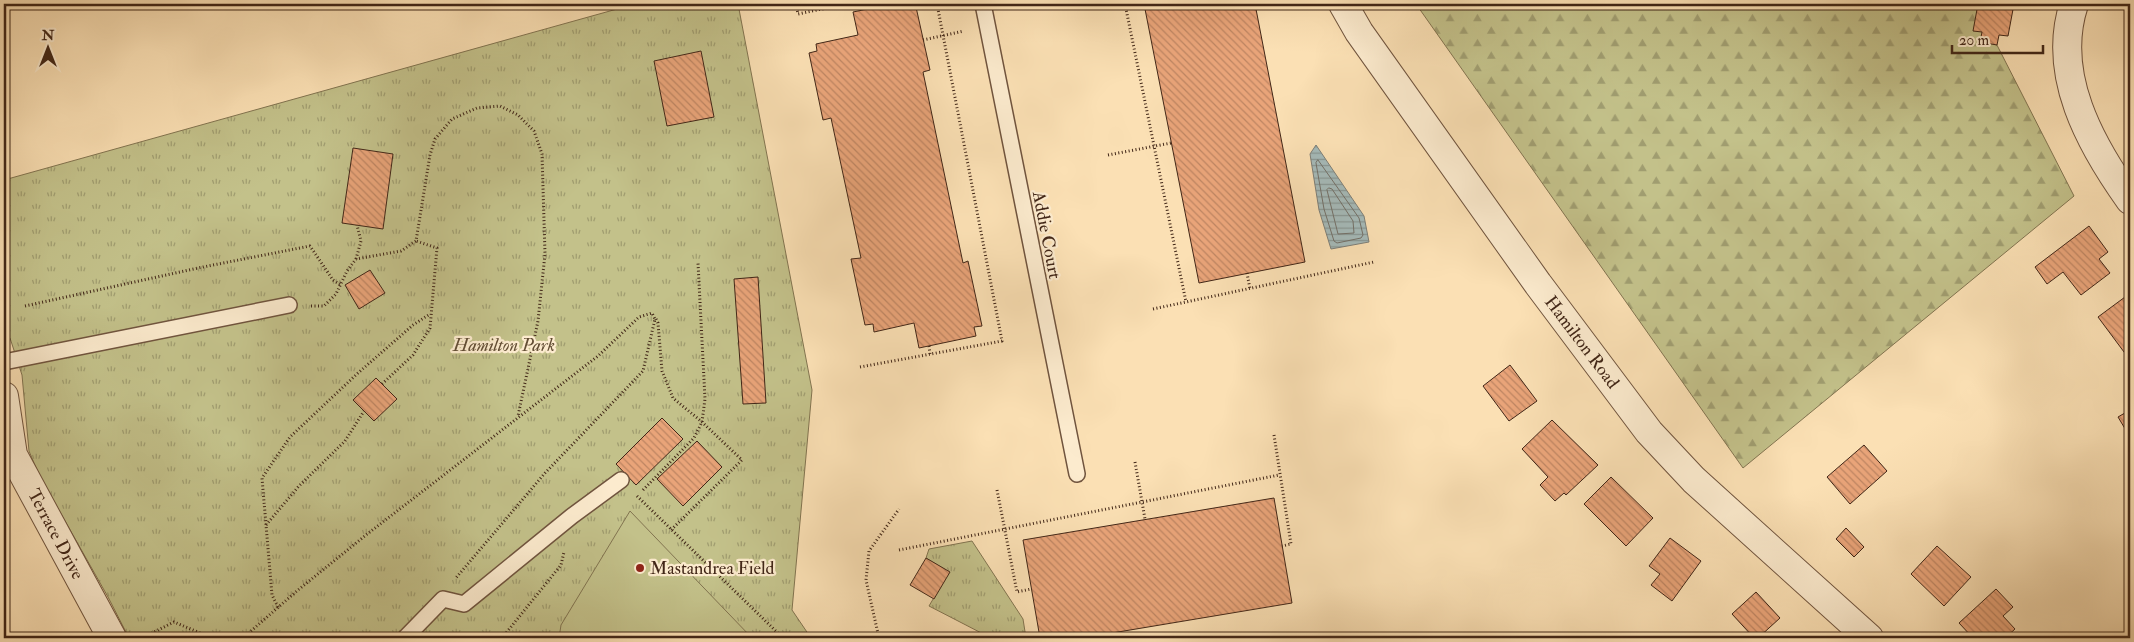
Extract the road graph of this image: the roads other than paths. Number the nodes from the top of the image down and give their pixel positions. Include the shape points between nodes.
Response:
1 (983, 4) edge
2 (1343, 4) edge
3 (2074, 4) edge
4 (2130, 200) edge
5 (289, 305) road end
6 (4, 362) edge
7 (4, 396) edge
8 (1077, 474) dead end
9 (621, 480) road end
10 (112, 638) edge
11 (405, 638) edge
12 (1869, 638) edge

1 - 8 lane, Addie Court
2 - 12 street, Hamilton Road via 1359,32 1538,284 1650,432 1694,480
3 - 4 street via 2066,59 2078,111 2110,172
5 - 6 lane
7 - 10 street, Terrace Drive via 13,455
9 - 11 lane via 464,604 443,599

